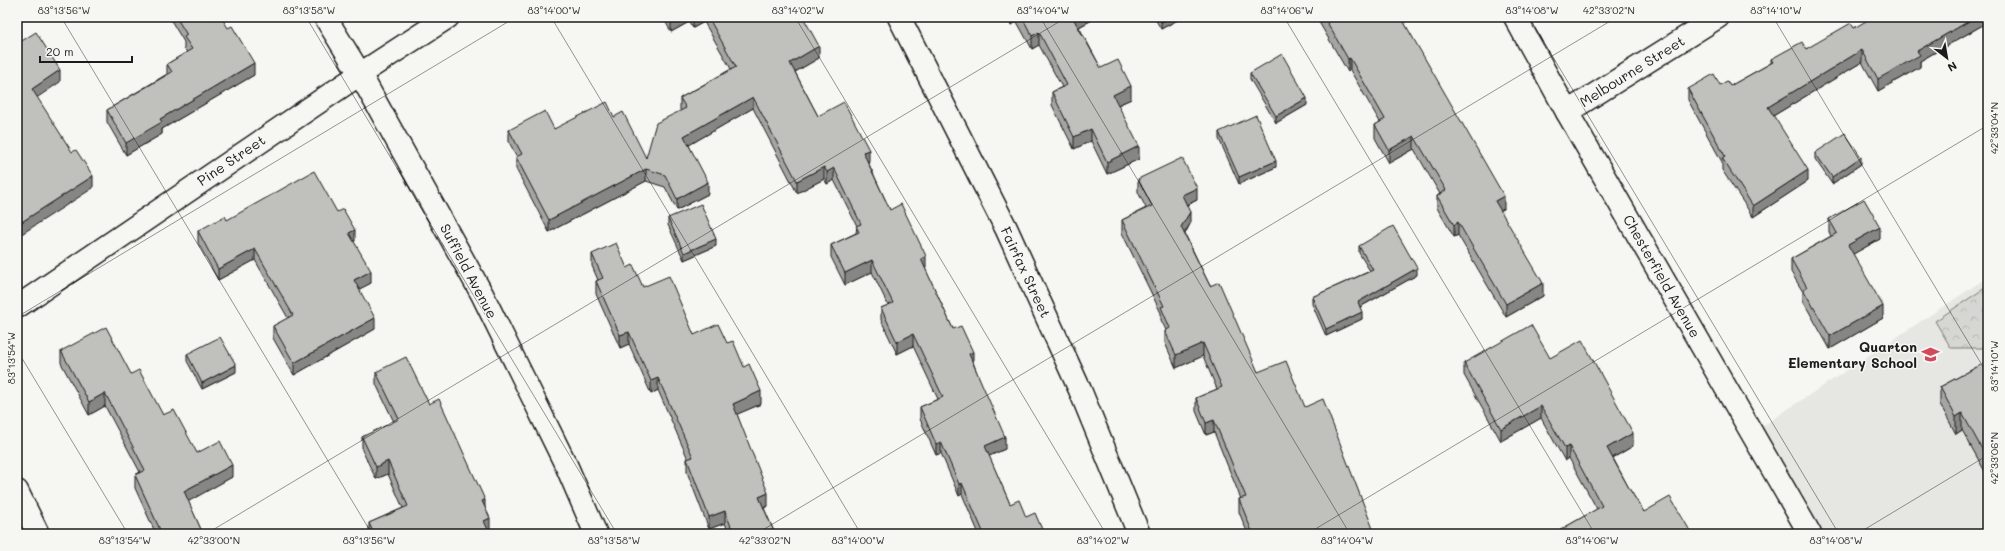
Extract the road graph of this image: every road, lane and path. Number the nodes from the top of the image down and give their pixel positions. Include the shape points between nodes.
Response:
1 (325, 17) edge
2 (448, 17) edge
3 (899, 17) edge
4 (1515, 17) edge
5 (1718, 17) edge
6 (360, 74) junction
7 (1567, 112) junction
8 (17, 307) edge
9 (17, 491) edge
10 (38, 534) edge
11 (596, 534) edge
12 (1139, 534) edge
13 (1810, 534) edge

1 - 6 street, Suffield Avenue
2 - 6 street, Pine Street
3 - 12 street, Fairfax Street via 1009,235 1080,390
4 - 7 street, Chesterfield Avenue
5 - 7 street, Melbourne Street
6 - 8 street, Pine Street
6 - 11 street, Suffield Avenue via 482,294 567,467
7 - 13 street, Chesterfield Avenue
9 - 10 street

